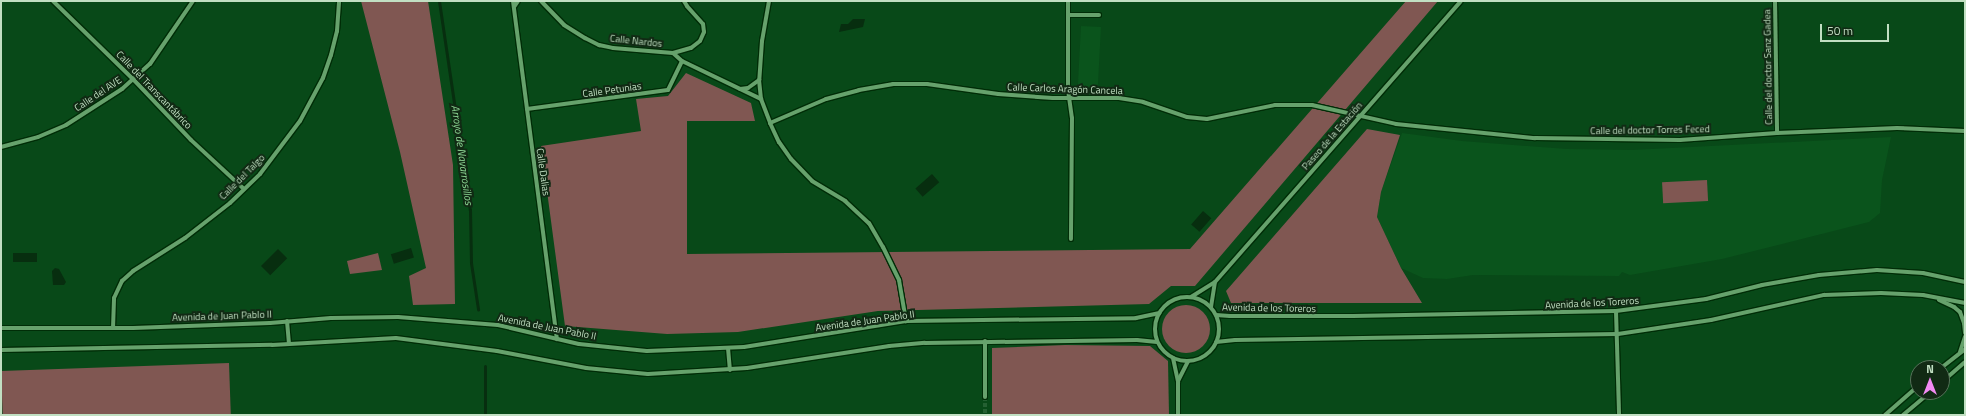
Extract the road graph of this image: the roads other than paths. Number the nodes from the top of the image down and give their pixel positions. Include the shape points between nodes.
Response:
1 (53, 1) edge
2 (193, 1) edge
3 (339, 1) edge
4 (513, 1) edge
5 (518, 1) edge
6 (541, 1) edge
7 (684, 1) edge
8 (769, 1) edge
9 (1068, 1) edge
10 (1461, 1) edge
11 (1775, 1) edge
12 (514, 7) junction
13 (1068, 15) junction
14 (1099, 15) dead end
15 (673, 53) junction
16 (682, 61) junction
17 (133, 79) junction
18 (759, 80) junction
19 (740, 89) junction
20 (1069, 98) junction
21 (761, 99) junction
22 (527, 109) junction
23 (1361, 116) junction
24 (770, 123) junction
25 (1965, 131) edge
26 (1777, 133) junction
27 (1, 147) edge
28 (244, 189) junction
29 (1071, 239) dead end
30 (1215, 282) junction
31 (1965, 282) edge
32 (1191, 297) junction
33 (1931, 297) junction
34 (1965, 303) edge
35 (1211, 307) junction
36 (1616, 311) junction
37 (1159, 313) junction
38 (1216, 315) junction
39 (287, 321) junction
40 (906, 321) junction
41 (1, 328) edge
42 (113, 328) junction
43 (1965, 333) edge
44 (1618, 334) junction
45 (1965, 337) edge
46 (557, 339) junction
47 (985, 341) junction
48 (1157, 342) junction
49 (1216, 342) junction
50 (289, 344) junction
51 (728, 348) junction
52 (1965, 349) edge
53 (1, 350) edge
54 (1959, 354) junction
55 (1173, 358) junction
56 (1950, 361) edge
57 (1188, 362) junction
58 (1965, 362) edge
59 (730, 370) junction
60 (1950, 375) edge
61 (1178, 382) junction
62 (1910, 393) edge
63 (985, 397) tunnel mouth
64 (1921, 400) edge
65 (1178, 415) edge
66 (1619, 415) edge
67 (1886, 415) edge
68 (1903, 415) edge

1 - 17 street, Calle del Transcantábrico
2 - 17 street, Calle del AVE via 150,64
3 - 28 street, Calle del Talgo via 337,31 331,54 312,101 282,146
4 - 12 street, Calle Dalias
5 - 12 street
6 - 15 street, Calle Nardos via 564,24 599,45
7 - 15 street via 703,24 704,32 700,41 691,48
8 - 18 street
9 - 13 street
10 - 23 street, Paseo de la Estación
11 - 26 street, Calle del doctor Sanz Gadea
12 - 22 street, Calle Dalias
13 - 14 street
13 - 20 street
15 - 16 street
16 - 19 street
16 - 22 street, Calle Petunias via 668,90
17 - 27 street, Calle del AVE via 104,102 66,125 38,137
17 - 28 street, Calle del Transcantábrico via 191,140
18 - 19 street via 748,88
18 - 21 street
19 - 21 street
20 - 23 street, Calle Carlos Aragón Cancela via 1119,98 1143,102 1187,117 1207,119 1257,108 1297,104
20 - 24 street, Calle Carlos Aragón Cancela via 998,94 927,84 893,84 826,99
20 - 29 street via 1072,118
21 - 24 street
22 - 46 street, Calle Dalias
23 - 26 street, Calle del doctor Torres Feced via 1396,124 1535,138 1680,140
23 - 30 street, Paseo de la Estación
24 - 40 street via 791,159 812,181 845,201 868,223 899,280
25 - 26 street, Calle del doctor Torres Feced via 1897,128
28 - 42 street, Calle del Talgo via 185,238 133,271 122,281 114,298
30 - 32 street, Paseo de la Estación
30 - 35 street
31 - 36 street, Avenida de los Toreros via 1923,273 1877,270 1819,275 1762,285 1706,299
32 - 35 street
32 - 37 street via 1172,300
33 - 34 street
33 - 43 street via 1954,306 1960,312
33 - 44 street via 1881,293 1824,295 1711,320
35 - 38 street
36 - 38 street, Avenida de los Toreros via 1353,316
36 - 44 street
37 - 40 street, Avenida de Juan Pablo II via 1136,318
37 - 48 street via 1154,331
38 - 49 street via 1219,326
39 - 42 street, Avenida de Juan Pablo II
39 - 46 street, Avenida de Juan Pablo II via 374,317 433,319 498,325
39 - 50 street
40 - 51 street, Avenida de Juan Pablo II
41 - 42 street, Avenida de Juan Pablo II
44 - 49 street
44 - 66 street
45 - 54 street
46 - 51 street, Avenida de Juan Pablo II via 579,344 647,351
47 - 48 street
47 - 59 street via 889,346
47 - 63 street
48 - 55 street via 1161,349
49 - 57 street via 1208,354
50 - 53 street
50 - 59 street via 396,338 497,351 586,368 648,374
51 - 59 street
52 - 54 street
54 - 56 street
55 - 57 street
55 - 61 street
57 - 61 street
58 - 60 street
61 - 65 street
62 - 67 street
64 - 68 street

